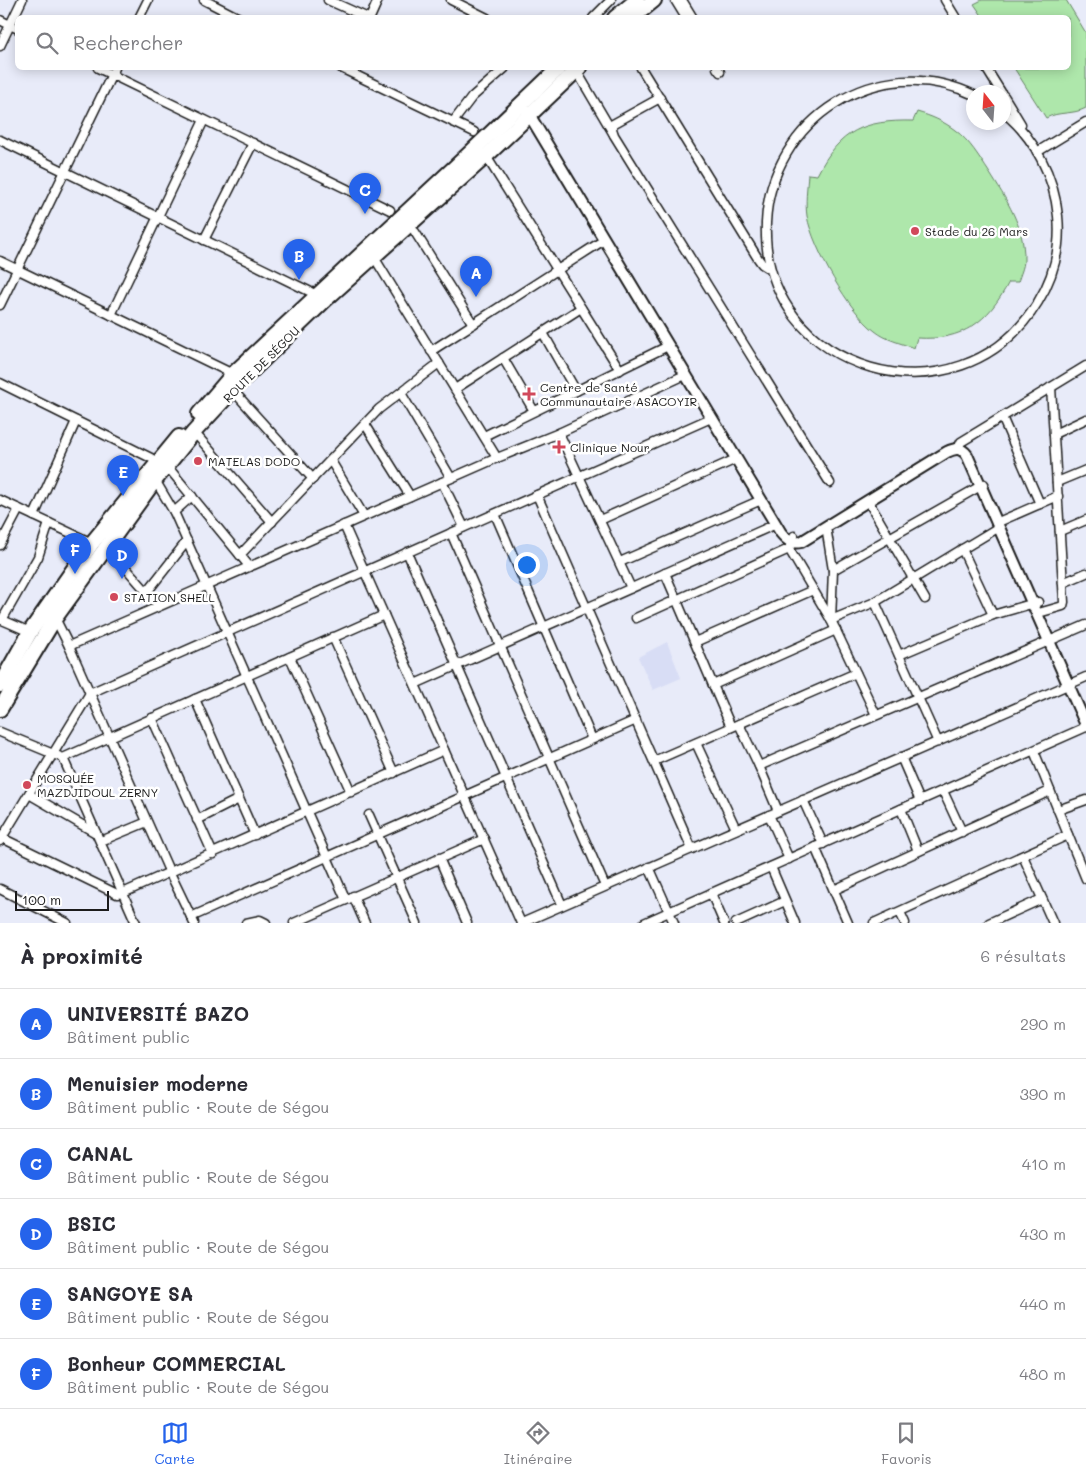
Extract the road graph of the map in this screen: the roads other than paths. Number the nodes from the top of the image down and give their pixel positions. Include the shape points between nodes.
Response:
1 (22, 0) edge
2 (148, 0) edge
3 (204, 0) edge
4 (328, 0) edge
5 (378, 0) edge
6 (451, 0) edge
7 (611, 0) edge
8 (636, 0) edge
9 (654, 0) edge
10 (675, 0) edge
11 (682, 0) edge
12 (945, 0) edge
13 (18, 15) edge
14 (140, 15) edge
15 (233, 15) edge
16 (362, 15) edge
17 (370, 15) edge
18 (481, 15) edge
19 (596, 15) edge
20 (618, 15) edge
21 (636, 15) edge
22 (684, 15) edge
23 (691, 15) edge
24 (954, 15) edge
25 (0, 20) edge
26 (14, 27) edge
27 (0, 46) edge
28 (349, 70) edge
29 (503, 70) edge
30 (557, 70) edge
31 (576, 70) edge
32 (578, 70) edge
33 (642, 70) edge
34 (987, 70) edge
35 (114, 71) edge
36 (997, 85) edge
37 (966, 92) edge
38 (660, 98) junction
39 (528, 107) junction
40 (1011, 108) edge
41 (1011, 119) edge
42 (204, 120) junction
43 (453, 122) junction
44 (1086, 122) edge
45 (474, 132) dead end
46 (614, 134) junction
47 (0, 140) edge
48 (253, 143) junction
49 (1032, 144) junction
50 (1037, 152) junction
51 (486, 156) junction
52 (65, 172) junction
53 (390, 210) dead end
54 (157, 217) junction
55 (415, 232) dead end
56 (204, 240) junction
57 (604, 240) junction
58 (374, 257) junction
59 (0, 261) edge
60 (770, 269) junction
61 (17, 270) junction
62 (558, 270) junction
63 (317, 295) junction
64 (0, 305) edge
65 (581, 308) junction
66 (111, 315) junction
67 (473, 324) junction
68 (543, 333) junction
69 (668, 346) junction
70 (431, 351) junction
71 (503, 358) junction
72 (439, 364) junction
73 (1086, 366) edge
74 (620, 370) junction
75 (233, 374) junction
76 (685, 375) junction
77 (0, 383) edge
78 (1051, 387) junction
79 (455, 389) junction
80 (576, 391) junction
81 (401, 393) junction
82 (238, 396) dead end
83 (534, 411) junction
84 (1002, 417) junction
85 (711, 418) junction
86 (1086, 419) edge
87 (76, 421) junction
88 (365, 424) junction
89 (194, 432) junction
90 (560, 432) junction
91 (1054, 434) junction
92 (484, 436) junction
93 (960, 445) junction
94 (151, 458) dead end
95 (497, 458) junction
96 (736, 459) junction
97 (331, 460) junction
98 (167, 466) junction
99 (1086, 470) edge
100 (579, 476) junction
101 (451, 478) junction
102 (313, 479) junction
103 (155, 480) junction
104 (442, 482) junction
105 (1057, 482) junction
106 (830, 483) dead end
107 (982, 485) junction
108 (537, 495) junction
109 (192, 496) junction
110 (410, 496) junction
111 (1058, 496) junction
112 (0, 500) edge
113 (761, 500) junction
114 (868, 502) junction
115 (1040, 504) junction
116 (19, 508) junction
117 (174, 512) junction
118 (495, 514) junction
119 (34, 516) junction
120 (364, 516) junction
121 (600, 520) junction
122 (1086, 520) edge
123 (272, 522) junction
124 (49, 523) junction
125 (776, 524) junction
126 (999, 524) junction
127 (344, 525) junction
128 (464, 527) junction
129 (826, 527) junction
130 (1060, 531) junction
131 (451, 533) junction
132 (889, 538) junction
133 (187, 541) junction
134 (792, 542) junction
135 (92, 543) junction
136 (0, 545) edge
137 (106, 545) junction
138 (962, 549) junction
139 (407, 552) junction
140 (240, 555) junction
141 (620, 562) junction
142 (250, 566) junction
143 (833, 570) junction
144 (365, 571) junction
145 (665, 573) junction
146 (1086, 573) edge
147 (913, 579) junction
148 (1063, 583) junction
149 (206, 585) junction
150 (631, 588) junction
151 (813, 590) junction
152 (147, 592) junction
153 (925, 599) dead end
154 (676, 600) junction
155 (876, 602) junction
156 (1035, 603) junction
157 (160, 606) junction
158 (587, 608) junction
159 (1042, 612) junction
160 (384, 614) junction
161 (993, 616) junction
162 (55, 618) junction
163 (636, 618) dead end
164 (1, 619) edge
165 (831, 620) junction
166 (1086, 625) edge
167 (543, 627) junction
168 (836, 630) junction
169 (30, 632) junction
170 (227, 632) junction
171 (333, 637) junction
172 (1051, 640) junction
173 (695, 642) junction
174 (69, 646) junction
175 (500, 646) junction
176 (899, 655) junction
177 (290, 657) junction
178 (457, 665) junction
179 (856, 673) junction
180 (246, 676) junction
181 (1086, 677) edge
182 (415, 684) junction
183 (1070, 684) junction
184 (0, 685) edge
185 (713, 685) junction
186 (90, 693) junction
187 (918, 697) junction
188 (196, 699) junction
189 (0, 709) edge
190 (1086, 712) edge
191 (876, 716) junction
192 (152, 718) junction
193 (636, 720) junction
194 (739, 724) junction
195 (1086, 726) edge
196 (731, 727) junction
197 (0, 732) edge
198 (110, 737) junction
199 (592, 739) junction
200 (938, 742) junction
201 (696, 743) junction
202 (444, 750) junction
203 (1034, 751) junction
204 (54, 753) junction
205 (901, 757) junction
206 (63, 758) junction
207 (549, 758) junction
208 (654, 761) junction
209 (759, 766) junction
210 (394, 773) junction
211 (506, 778) junction
212 (943, 791) junction
213 (1050, 791) junction
214 (351, 792) junction
215 (28, 794) junction
216 (464, 796) junction
217 (239, 799) junction
218 (803, 800) junction
219 (1086, 800) edge
220 (920, 801) junction
221 (901, 809) junction
222 (1058, 810) junction
223 (778, 811) junction
224 (306, 812) junction
225 (369, 815) dead end
226 (770, 815) junction
227 (197, 820) junction
228 (147, 822) junction
229 (736, 830) junction
230 (962, 832) junction
231 (97, 833) junction
232 (378, 834) junction
233 (255, 835) junction
234 (1068, 836) junction
235 (1, 838) edge
236 (484, 839) junction
237 (101, 841) junction
238 (823, 844) junction
239 (815, 847) junction
240 (692, 849) junction
241 (918, 851) junction
242 (213, 854) junction
243 (1023, 856) junction
244 (327, 857) junction
245 (439, 858) junction
246 (789, 859) junction
247 (649, 867) junction
248 (771, 867) junction
249 (170, 873) junction
250 (397, 877) junction
251 (1086, 879) edge
252 (605, 886) junction
253 (0, 889) edge
254 (834, 890) junction
255 (124, 893) junction
256 (711, 893) junction
257 (349, 898) junction
258 (1042, 899) junction
259 (785, 901) junction
260 (562, 905) junction
261 (669, 912) junction
262 (900, 912) junction
263 (311, 919) edge
264 (193, 920) edge
265 (62, 922) edge
266 (136, 923) edge
267 (246, 923) edge
268 (266, 923) edge
269 (294, 923) edge
270 (365, 923) edge
271 (417, 923) edge
272 (467, 923) edge
273 (521, 923) edge
274 (644, 923) edge
275 (674, 923) edge
276 (724, 923) edge
277 (736, 923) edge
278 (795, 923) edge
279 (848, 923) edge
280 (874, 923) edge
281 (905, 923) edge
282 (989, 923) edge
283 (1053, 923) edge

1 - 13 street
2 - 14 street
3 - 15 street
4 - 16 street
5 - 17 street
6 - 18 street
7 - 19 street
8 - 20 highway
9 - 21 highway
10 - 22 street
11 - 23 street
12 - 24 street
25 - 26 street
26 - 27 street
28 - 43 street
29 - 43 street via 472,98
30 - 39 highway, ROUTE DE SÉGOU
31 - 39 highway, ROUTE DE SÉGOU
32 - 46 street
33 - 38 street
34 - 36 street
35 - 42 street
35 - 52 street
37 - 60 street via 922,82 882,84 851,94 820,113 791,145 776,172 766,208
38 - 46 street via 614,124
38 - 60 street via 757,257
39 - 51 highway, ROUTE DE SÉGOU
39 - 57 street
39 - 63 highway, ROUTE DE SÉGOU
39 - 134 street
40 - 49 street
41 - 49 street
42 - 48 street
42 - 54 street
43 - 45 street
44 - 50 street
46 - 106 street
47 - 52 street
48 - 53 street
48 - 56 street
49 - 50 street
50 - 60 street via 1048,174 1057,205 1058,237 1054,266 1048,285 1019,328 973,362 938,372 909,374 884,371 851,361 804,327 784,299
51 - 58 highway, ROUTE DE SÉGOU
51 - 62 street
52 - 54 street
52 - 61 street
54 - 56 street
54 - 66 street
55 - 67 street
56 - 63 street
57 - 62 street
57 - 69 street
58 - 70 street
58 - 89 highway, ROUTE DE SÉGOU via 243,379
59 - 61 street
61 - 64 street
61 - 66 street
62 - 65 street
62 - 67 street
63 - 75 highway, ROUTE DE SÉGOU
65 - 68 street
65 - 74 street
66 - 75 street
67 - 70 street
68 - 71 street
68 - 80 street
69 - 74 street
69 - 76 street
70 - 72 street
71 - 79 street
71 - 83 street
72 - 79 street
72 - 81 street
73 - 78 street
74 - 80 street
75 - 135 highway, ROUTE DE SÉGOU
76 - 85 street
76 - 90 street
77 - 87 street
78 - 84 street
78 - 91 street
79 - 92 street
80 - 83 street
81 - 88 street
81 - 101 street
82 - 102 street
83 - 92 street
84 - 93 street
84 - 115 street
85 - 96 street
85 - 100 street
86 - 91 street
87 - 94 street
87 - 119 street
88 - 97 street
88 - 110 street
89 - 98 highway, ROUTE DE SÉGOU
89 - 123 street
90 - 95 street
90 - 100 street
91 - 105 street
92 - 95 street
93 - 107 street
93 - 114 street
93 - 134 street via 952,443 944,447
95 - 101 street
96 - 113 street
96 - 121 street
97 - 102 street
97 - 120 street
98 - 103 highway, ROUTE DE SÉGOU
98 - 109 street
99 - 105 street
100 - 108 street
100 - 121 street
101 - 104 street
102 - 123 street
103 - 117 street
103 - 137 highway, ROUTE DE SÉGOU
104 - 110 street
104 - 128 street
105 - 111 street
107 - 126 street
107 - 132 street
108 - 118 street
108 - 158 street
109 - 117 street
109 - 140 street
110 - 120 street
111 - 115 street
111 - 130 street
112 - 116 street
113 - 125 street
113 - 141 street
114 - 129 street
114 - 132 street
115 - 126 street
116 - 119 street
116 - 136 street
117 - 133 street
118 - 128 street
118 - 167 street
119 - 124 street
120 - 127 street
121 - 141 street
122 - 130 street
123 - 140 street
124 - 135 street
124 - 164 street via 38,557
125 - 134 street
125 - 145 street
126 - 138 street
126 - 156 street
127 - 142 street
127 - 144 street
128 - 131 street
129 - 134 street via 801,542
129 - 143 street
130 - 148 street
131 - 139 street
131 - 175 street
132 - 143 street
132 - 147 street
133 - 149 street
133 - 152 street
134 - 151 street
134 - 154 street
135 - 169 highway, ROUTE DE SÉGOU
137 - 152 street
137 - 162 highway, ROUTE DE SÉGOU
138 - 147 street
138 - 161 street
139 - 144 street
139 - 178 street
140 - 142 street
141 - 150 street
142 - 149 street
143 - 165 street
144 - 160 street
144 - 170 street
145 - 150 street
145 - 154 street
146 - 148 street
147 - 153 street
147 - 155 street
148 - 159 street via 1063,606
149 - 157 street
149 - 170 street
150 - 158 street
151 - 165 street
151 - 173 street
152 - 157 street
154 - 163 street
154 - 173 street
155 - 165 street
155 - 176 street
156 - 159 street
156 - 161 street
156 - 172 street
157 - 174 street
158 - 167 street
158 - 193 street
159 - 172 street
160 - 171 street
160 - 182 street
161 - 176 street
162 - 174 street
162 - 189 highway, ROUTE DE SÉGOU
164 - 169 street
165 - 168 street
166 - 172 street
167 - 175 street
167 - 199 street
168 - 179 street
168 - 185 street
169 - 184 highway, ROUTE DE SÉGOU
170 - 180 street
170 - 186 street
171 - 177 street
171 - 210 street
172 - 183 street
172 - 187 street
173 - 185 street
174 - 186 street
175 - 178 street
175 - 207 street
176 - 187 street
177 - 180 street
177 - 214 street
178 - 182 street
178 - 211 street
179 - 191 street
179 - 194 street
180 - 188 street
180 - 224 street
181 - 183 street
182 - 202 street
183 - 190 street
183 - 195 street
183 - 200 street
185 - 196 street
186 - 198 street
186 - 204 street
187 - 191 street
187 - 200 street
188 - 192 street
188 - 217 street
191 - 209 street
192 - 198 street
192 - 227 street
193 - 199 street
193 - 208 street
194 - 196 street
194 - 209 street
195 - 203 street
196 - 201 street
197 - 204 street
198 - 206 street
198 - 228 street
199 - 207 street
200 - 205 street
201 - 208 street
201 - 229 street
202 - 210 street
202 - 216 street
203 - 212 street
203 - 213 street
204 - 206 street
204 - 215 street
205 - 218 street
205 - 220 street
206 - 231 street
207 - 211 street
207 - 252 street
208 - 240 street
209 - 223 street
210 - 214 street
211 - 216 street
211 - 260 street
212 - 220 street
212 - 230 street
213 - 222 street
213 - 230 street
214 - 224 street
215 - 231 street
215 - 235 street
216 - 232 street
216 - 236 street
217 - 227 street
217 - 233 street
218 - 223 street
218 - 238 street
219 - 222 street
220 - 221 street
221 - 238 street
221 - 241 street
222 - 234 street
223 - 226 street
224 - 233 street
224 - 244 street
225 - 232 street
226 - 229 street
226 - 246 street
227 - 242 street
228 - 237 street
228 - 249 street
229 - 240 street
230 - 241 street
231 - 237 street
232 - 244 street
232 - 250 street
233 - 242 street
234 - 243 street
234 - 251 street
235 - 255 street via 118,894
236 - 245 street
236 - 273 street
237 - 255 street
238 - 239 street
239 - 246 street
239 - 254 street
240 - 247 street
241 - 254 street
242 - 249 street
243 - 258 street
243 - 262 street
244 - 257 street
244 - 264 street
245 - 250 street
245 - 272 street
246 - 248 street
247 - 252 street
247 - 261 street
248 - 256 street
248 - 259 street
249 - 255 street
249 - 264 street
250 - 257 street
250 - 271 street
252 - 260 street
253 - 265 street
254 - 279 street
255 - 266 street
256 - 261 street
256 - 276 street
257 - 263 street
257 - 270 street
258 - 282 street
258 - 283 street
259 - 277 street
259 - 278 street
260 - 273 street
261 - 274 street
261 - 275 street
262 - 280 street
262 - 281 street
263 - 269 street
267 - 268 street via 260,920

